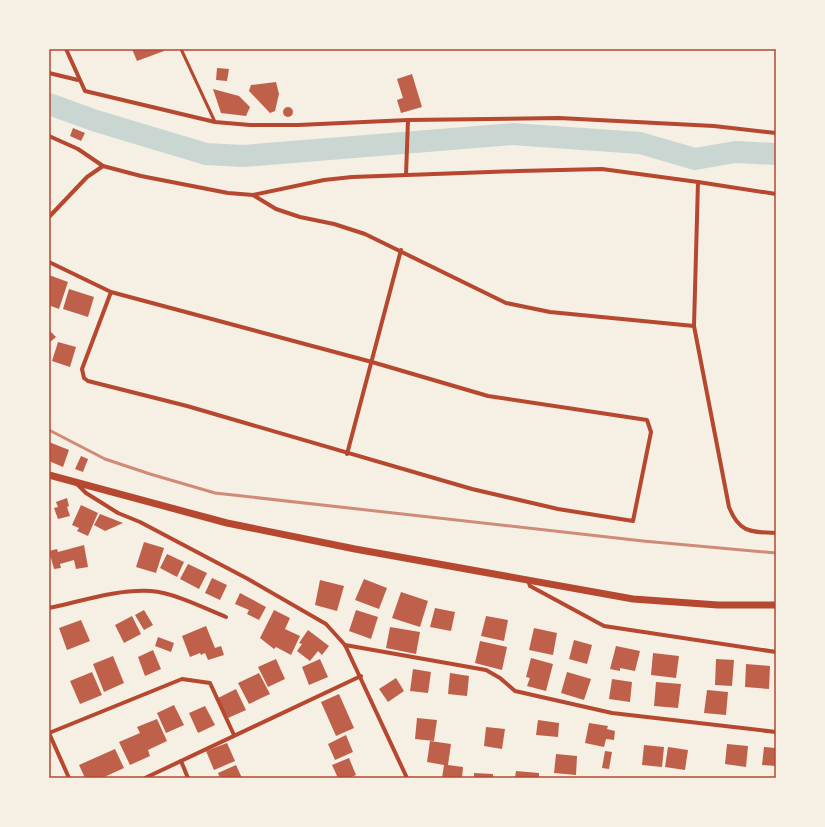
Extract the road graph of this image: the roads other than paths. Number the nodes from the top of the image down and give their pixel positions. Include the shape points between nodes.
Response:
1 (66, 49) edge
2 (181, 49) edge
3 (49, 73) edge
4 (78, 80) junction
5 (408, 120) junction
6 (215, 122) junction
7 (776, 133) edge
8 (49, 136) edge
9 (103, 166) junction
10 (406, 176) junction
11 (698, 182) junction
12 (776, 194) edge
13 (252, 195) junction
14 (49, 217) edge
15 (401, 250) junction
16 (49, 262) edge
17 (111, 292) junction
18 (694, 326) junction
19 (372, 362) junction
20 (347, 454) junction
21 (49, 475) edge
22 (77, 483) junction
23 (776, 533) edge
24 (528, 580) junction
25 (776, 605) edge
26 (49, 608) edge
27 (226, 617) dead end
28 (345, 645) junction
29 (776, 652) edge
30 (361, 676) junction
31 (776, 732) edge
32 (49, 733) edge
33 (234, 735) junction
34 (181, 761) junction
35 (69, 778) edge
36 (145, 778) edge
37 (188, 778) edge
38 (407, 778) edge

1 - 4 street
2 - 6 lane
3 - 4 street
4 - 6 street via 85,91
5 - 6 street via 298,125
5 - 7 street via 559,118 714,126
5 - 10 street
8 - 9 street via 78,149
9 - 13 street via 213,191
9 - 14 street via 87,177
10 - 11 street via 602,170
10 - 13 street via 324,180
11 - 12 street
11 - 18 street
13 - 15 street via 276,209 365,234
15 - 18 street via 506,303 526,308
15 - 19 street
16 - 17 street
17 - 19 street
17 - 20 street via 82,369 82,374 88,381 187,406
18 - 23 street via 731,512 744,529 751,532
19 - 20 street
19 - 20 street via 488,396 647,420 651,432 633,521 550,508
21 - 22 street
22 - 24 street via 227,522 355,549
22 - 28 street via 86,493 118,513 140,522 303,610 326,624
24 - 25 street via 633,599 718,605
24 - 29 street via 530,586 604,626
26 - 27 street via 108,595 153,591 195,603
28 - 30 street
28 - 31 street via 486,670 515,691 612,713
30 - 33 street
30 - 38 street
32 - 33 street via 182,679 210,683
32 - 35 street
33 - 34 street
34 - 36 street
34 - 37 street

